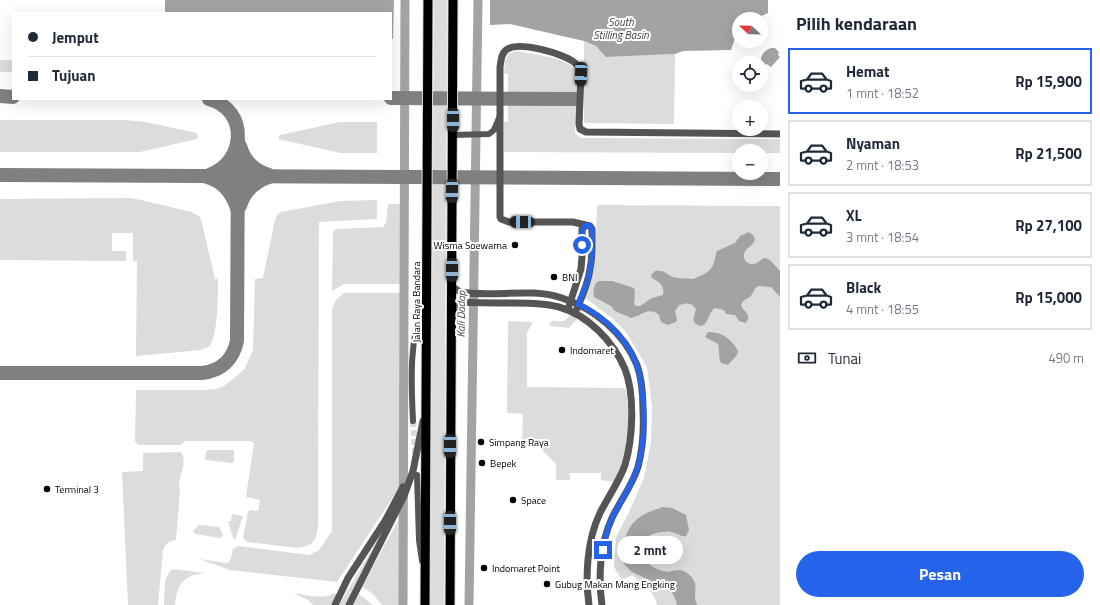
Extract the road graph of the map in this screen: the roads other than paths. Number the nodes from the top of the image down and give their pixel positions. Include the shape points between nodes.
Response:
1 (427, 0) edge
2 (454, 0) edge
3 (500, 114) junction
4 (780, 134) edge
5 (453, 135) junction
6 (585, 226) junction
7 (452, 283) junction
8 (427, 292) junction
9 (570, 302) junction
10 (578, 304) junction
11 (568, 310) junction
12 (452, 312) junction
13 (575, 313) junction
14 (427, 395) junction
15 (413, 421) tunnel mouth
16 (416, 475) dead end
17 (388, 522) junction
18 (426, 586) junction
19 (335, 605) edge
20 (349, 605) edge
21 (425, 605) edge
22 (450, 605) edge
23 (589, 605) edge
24 (602, 605) edge

1 - 8 main road, Jalan Raya Bandara
2 - 5 main road
3 - 4 street via 502,56 509,48 521,47 552,52 579,67 579,124 584,132
3 - 5 street via 494,130 489,134
3 - 6 street via 501,219 509,222 573,222
5 - 7 main road
6 - 9 street via 582,229 581,269
6 - 10 street via 589,225 592,229 591,264 587,283
7 - 9 street via 456,290 463,293 537,294
7 - 12 main road
8 - 14 main road, Jalan Raya Bandara
8 - 15 street via 419,312 413,348
9 - 10 street
9 - 11 street
10 - 13 street
10 - 24 street via 606,322 628,349 639,373 643,399 643,439 638,467 604,540
11 - 12 street via 537,303 462,302 457,304
11 - 13 street
12 - 22 main road
13 - 23 street via 593,325 618,356 625,370 630,399 630,438 625,464 592,536 588,572
14 - 17 street via 409,479
14 - 18 main road, Jalan Raya Bandara
16 - 18 street via 419,540
17 - 19 street via 348,578
17 - 20 street
18 - 21 main road, Jalan Raya Bandara

